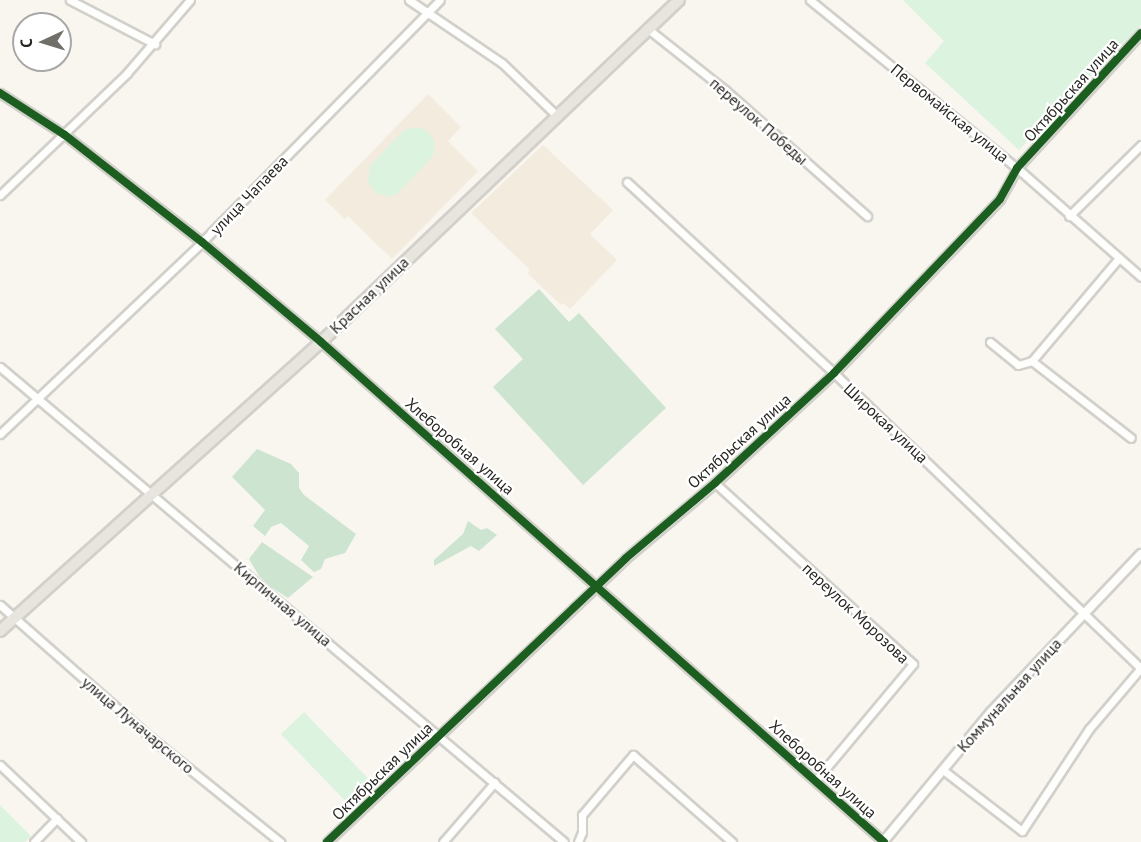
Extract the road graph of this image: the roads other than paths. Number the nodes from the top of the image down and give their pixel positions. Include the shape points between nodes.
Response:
1 (70, 0) edge
2 (190, 0) edge
3 (409, 0) edge
4 (440, 0) edge
5 (679, 0) edge
6 (810, 0) edge
7 (429, 12) junction
8 (648, 29) junction
9 (1141, 33) edge
10 (155, 44) junction
11 (0, 93) edge
12 (556, 115) junction
13 (64, 135) junction
14 (1141, 145) edge
15 (1017, 168) junction
16 (627, 182) dead end
17 (0, 195) edge
18 (867, 216) dead end
19 (1069, 216) junction
20 (202, 242) junction
21 (1119, 258) junction
22 (1141, 277) edge
23 (321, 342) junction
24 (990, 342) dead end
25 (1032, 361) junction
26 (0, 368) edge
27 (834, 373) junction
28 (37, 399) junction
29 (0, 434) edge
30 (1131, 438) dead end
31 (715, 483) junction
32 (149, 495) junction
33 (1141, 554) edge
34 (598, 587) junction
35 (0, 605) edge
36 (1084, 612) junction
37 (14, 619) junction
38 (0, 631) edge
39 (1141, 668) edge
40 (439, 735) junction
41 (0, 765) edge
42 (943, 770) junction
43 (816, 780) junction
44 (495, 782) junction
45 (57, 818) junction
46 (34, 842) edge
47 (81, 842) edge
48 (280, 842) edge
49 (327, 842) edge
50 (442, 842) edge
51 (564, 842) edge
52 (578, 842) edge
53 (732, 842) edge
54 (883, 842) edge

1 - 10 street
2 - 10 street
3 - 7 street
4 - 7 street, улица Чапаева
5 - 8 main road, Красная улица
6 - 15 street, Первомайская улица
7 - 12 street via 502,63
7 - 20 street, улица Чапаева
8 - 12 main road, Красная улица
8 - 18 street, переулок Победы via 725,90
9 - 15 street, Октябрьская улица
10 - 13 street
11 - 13 street, Хлеборобная улица
12 - 23 main road, Красная улица
13 - 17 street
13 - 20 street, Хлеборобная улица
14 - 19 street
15 - 19 street, Первомайская улица
15 - 27 street, Октябрьская улица via 1000,199
16 - 27 street, Широкая улица
19 - 21 street, Первомайская улица
20 - 23 street, Хлеборобная улица
20 - 28 street, улица Чапаева
21 - 22 street, Первомайская улица
21 - 25 street
23 - 32 main road, Красная улица
23 - 34 street, Хлеборобная улица
24 - 25 street via 1018,365
25 - 30 street
26 - 28 street, Кирпичная улица
27 - 31 street, Октябрьская улица
27 - 36 street, Широкая улица
28 - 29 street, улица Чапаева
28 - 32 street, Кирпичная улица
31 - 34 street, Октябрьская улица via 626,558
31 - 43 street, переулок Морозова via 913,664
32 - 37 main road, Красная улица
32 - 40 street, Кирпичная улица
33 - 36 street, Коммунальная улица
34 - 40 street, Октябрьская улица
34 - 43 street, Хлеборобная улица
35 - 37 street, улица Луначарского
36 - 39 street, Широкая улица
36 - 42 street, Коммунальная улица
37 - 38 main road, Красная улица
37 - 48 street, улица Луначарского via 145,733
39 - 42 street via 1089,729 1023,831
40 - 44 street, Кирпичная улица
40 - 49 street, Октябрьская улица
41 - 45 street
42 - 54 street, Коммунальная улица
43 - 54 street, Хлеборобная улица
44 - 50 street
44 - 51 street, Кирпичная улица
45 - 46 street
45 - 47 street
52 - 53 street via 582,815 633,754

